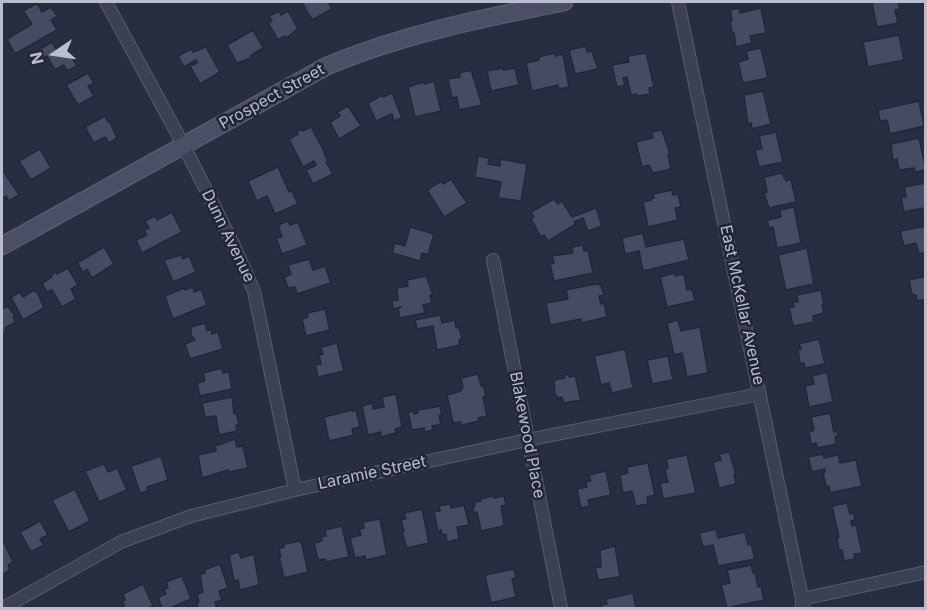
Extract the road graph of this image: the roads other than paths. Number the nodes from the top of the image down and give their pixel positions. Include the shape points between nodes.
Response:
1 (106, 2) edge
2 (564, 2) edge
3 (678, 2) edge
4 (184, 146) junction
5 (2, 246) edge
6 (493, 261) dead end
7 (760, 394) junction
8 (527, 440) junction
9 (295, 490) junction
10 (926, 572) edge
11 (803, 605) edge
12 (3, 609) edge
13 (561, 609) edge

1 - 4 street, Dunn Avenue
2 - 4 street, Prospect Street via 463,22 358,53 327,66
3 - 7 street, East McKellar Avenue
4 - 5 street, Prospect Street
4 - 9 street, Dunn Avenue via 254,291
6 - 8 street, Blakewood Place
7 - 8 street, Laramie Street
7 - 11 street, East McKellar Avenue
8 - 9 street, Laramie Street
8 - 13 street, Blakewood Place
9 - 12 street, Laramie Street via 191,516 121,542
10 - 11 street

